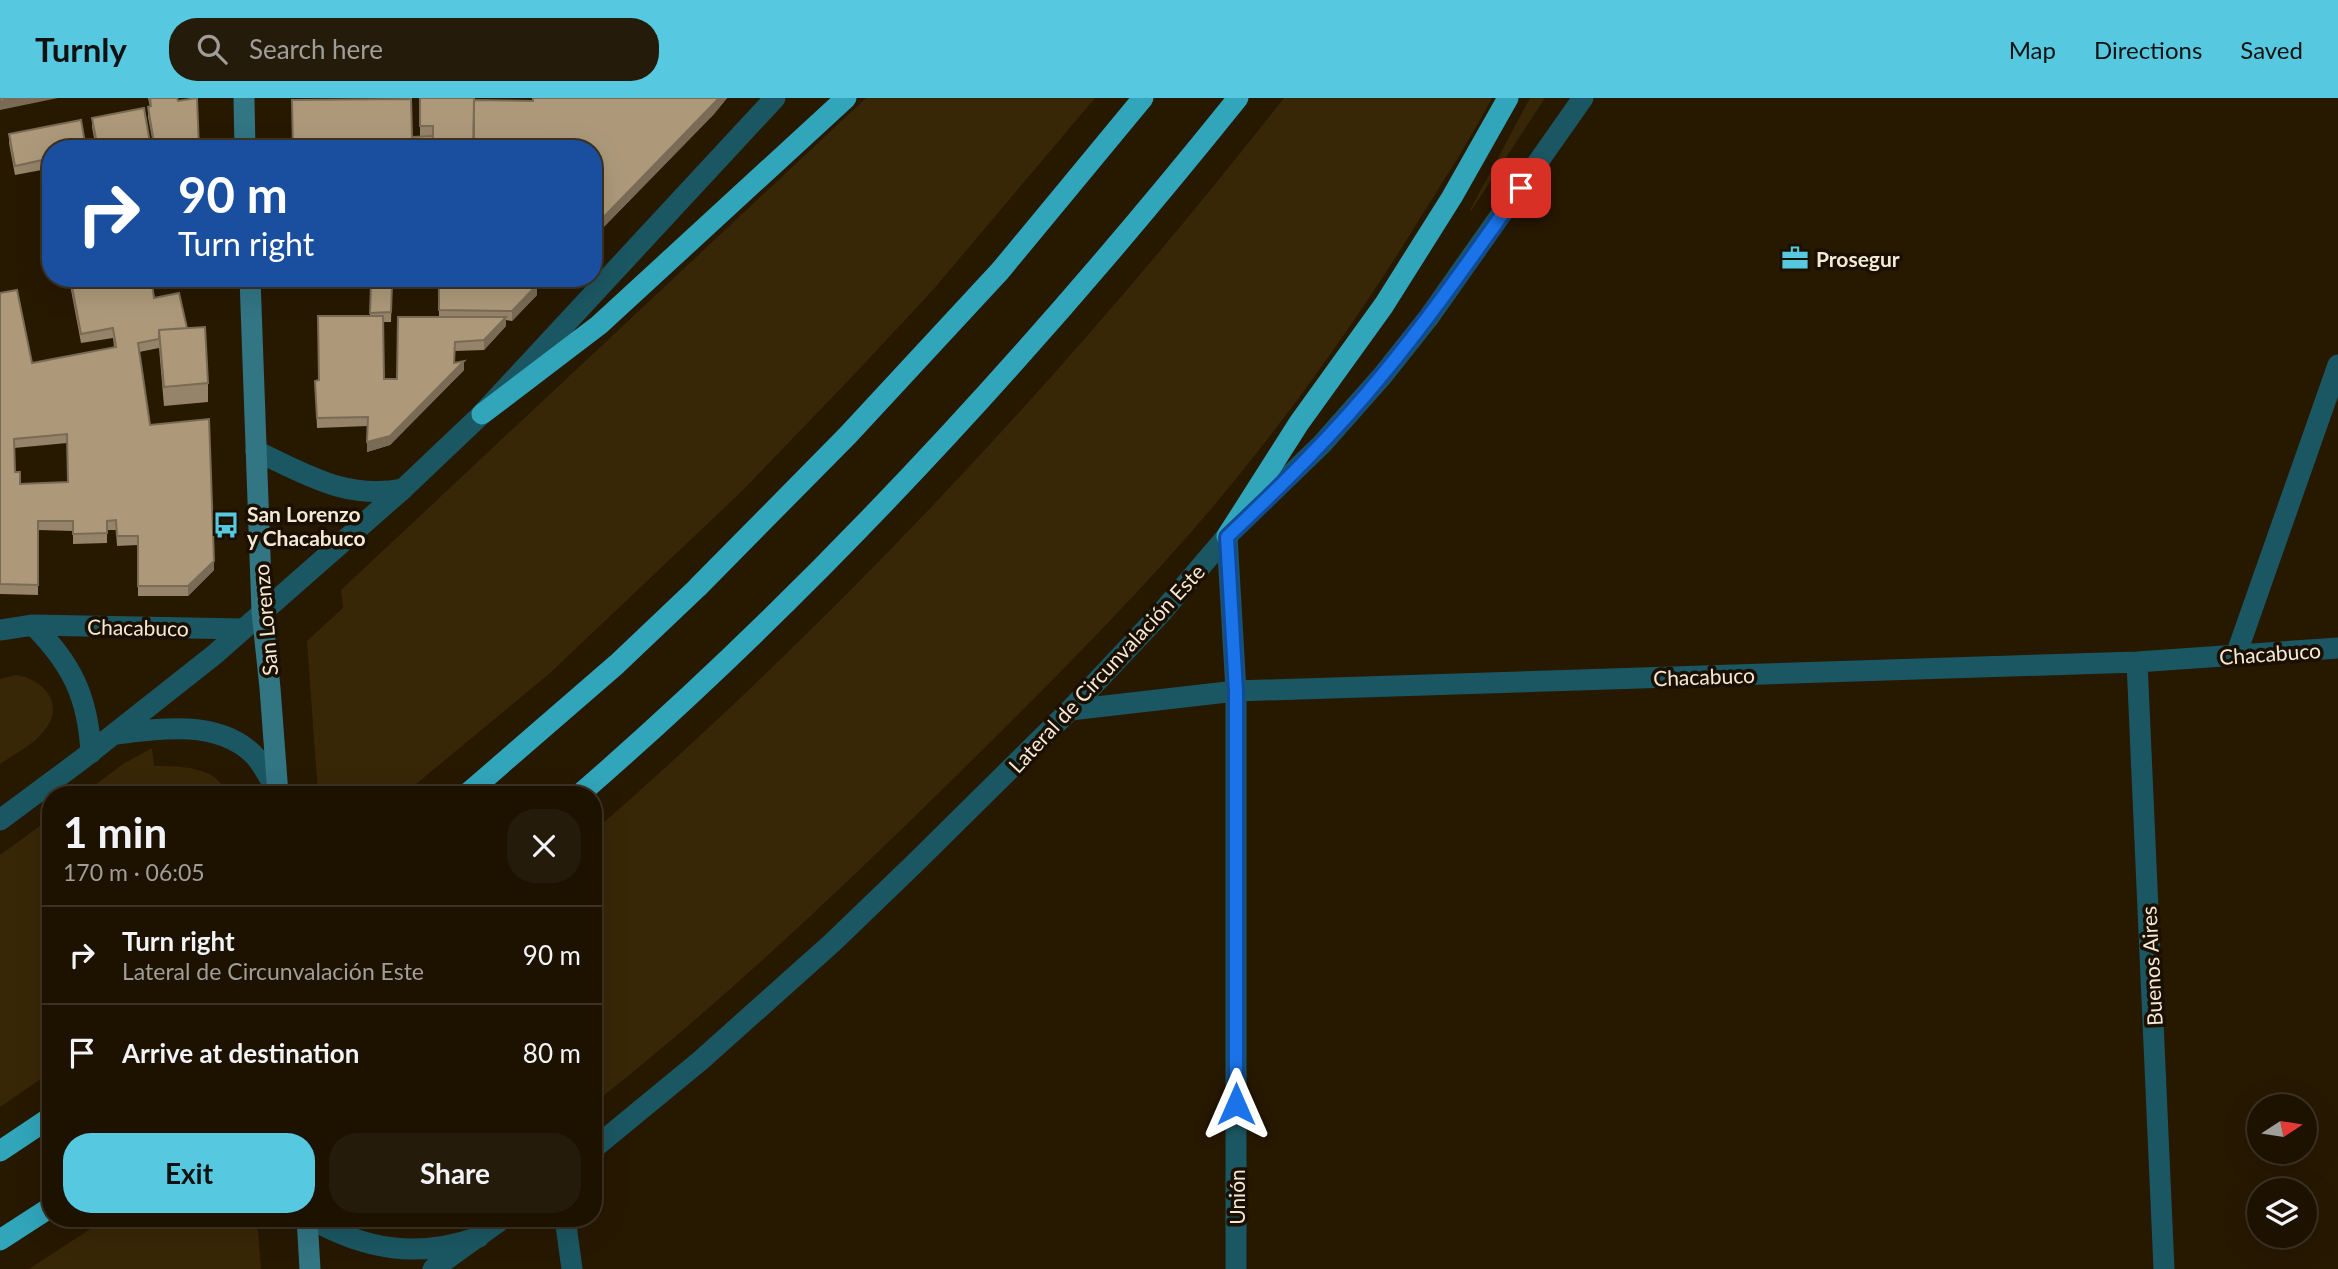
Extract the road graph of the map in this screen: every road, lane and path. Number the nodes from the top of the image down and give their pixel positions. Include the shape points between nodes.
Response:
1 (244, 98) edge
2 (775, 98) edge
3 (846, 98) edge
4 (1143, 98) edge
5 (1238, 98) edge
6 (1508, 98) edge
7 (1583, 98) edge
8 (245, 140) edge
9 (602, 285) edge
10 (250, 287) edge
11 (600, 287) edge
12 (2338, 365) edge
13 (482, 414) junction
14 (256, 451) junction
15 (403, 489) junction
16 (1227, 537) junction
17 (262, 612) junction
18 (33, 625) junction
19 (243, 629) junction
20 (0, 630) edge
21 (2338, 648) edge
22 (2236, 655) junction
23 (2137, 662) junction
24 (1236, 691) junction
25 (1070, 710) junction
26 (114, 735) junction
27 (90, 752) junction
28 (45, 786) edge
29 (274, 786) edge
30 (278, 786) edge
31 (476, 786) edge
32 (589, 786) edge
33 (42, 788) edge
34 (0, 820) edge
35 (42, 1123) edge
36 (602, 1142) edge
37 (0, 1151) edge
38 (42, 1213) edge
39 (308, 1227) edge
40 (324, 1227) edge
41 (492, 1227) edge
42 (566, 1227) edge
43 (479, 1237) junction
44 (0, 1240) edge
45 (310, 1269) edge
46 (433, 1269) edge
47 (572, 1269) edge
48 (1236, 1269) edge
49 (2164, 1269) edge

1 - 8 main road
2 - 9 street
3 - 13 highway via 599,325
4 - 31 highway via 1000,271 839,445 627,654
5 - 32 highway via 1076,292 856,533 727,662
6 - 16 highway via 1384,305 1299,423
7 - 16 street, Lateral de Circunvalación Este via 1383,375 1314,452
10 - 14 main road, San Lorenzo
11 - 13 street
12 - 22 street
13 - 15 street
14 - 15 street via 337,488 382,493
14 - 17 main road, San Lorenzo
15 - 17 street
16 - 24 street, Unión
16 - 25 street, Lateral de Circunvalación Este
17 - 19 street
17 - 30 main road, San Lorenzo
18 - 19 street, Chacabuco
18 - 20 street, Chacabuco
18 - 27 street, Chacabuco via 66,661 77,682
19 - 26 street
21 - 22 street, Chacabuco
22 - 23 street, Chacabuco
23 - 24 street, Chacabuco
23 - 49 street, Buenos Aires
24 - 25 street, Chacabuco
24 - 48 street, Unión
25 - 36 street, Lateral de Circunvalación Este via 832,943
26 - 27 street
26 - 29 street via 176,729 223,736 255,756
27 - 28 street
33 - 34 street
35 - 37 highway
38 - 44 highway
39 - 45 main road
40 - 43 street via 352,1239 400,1249 443,1248
41 - 43 street
42 - 47 street
43 - 46 street

